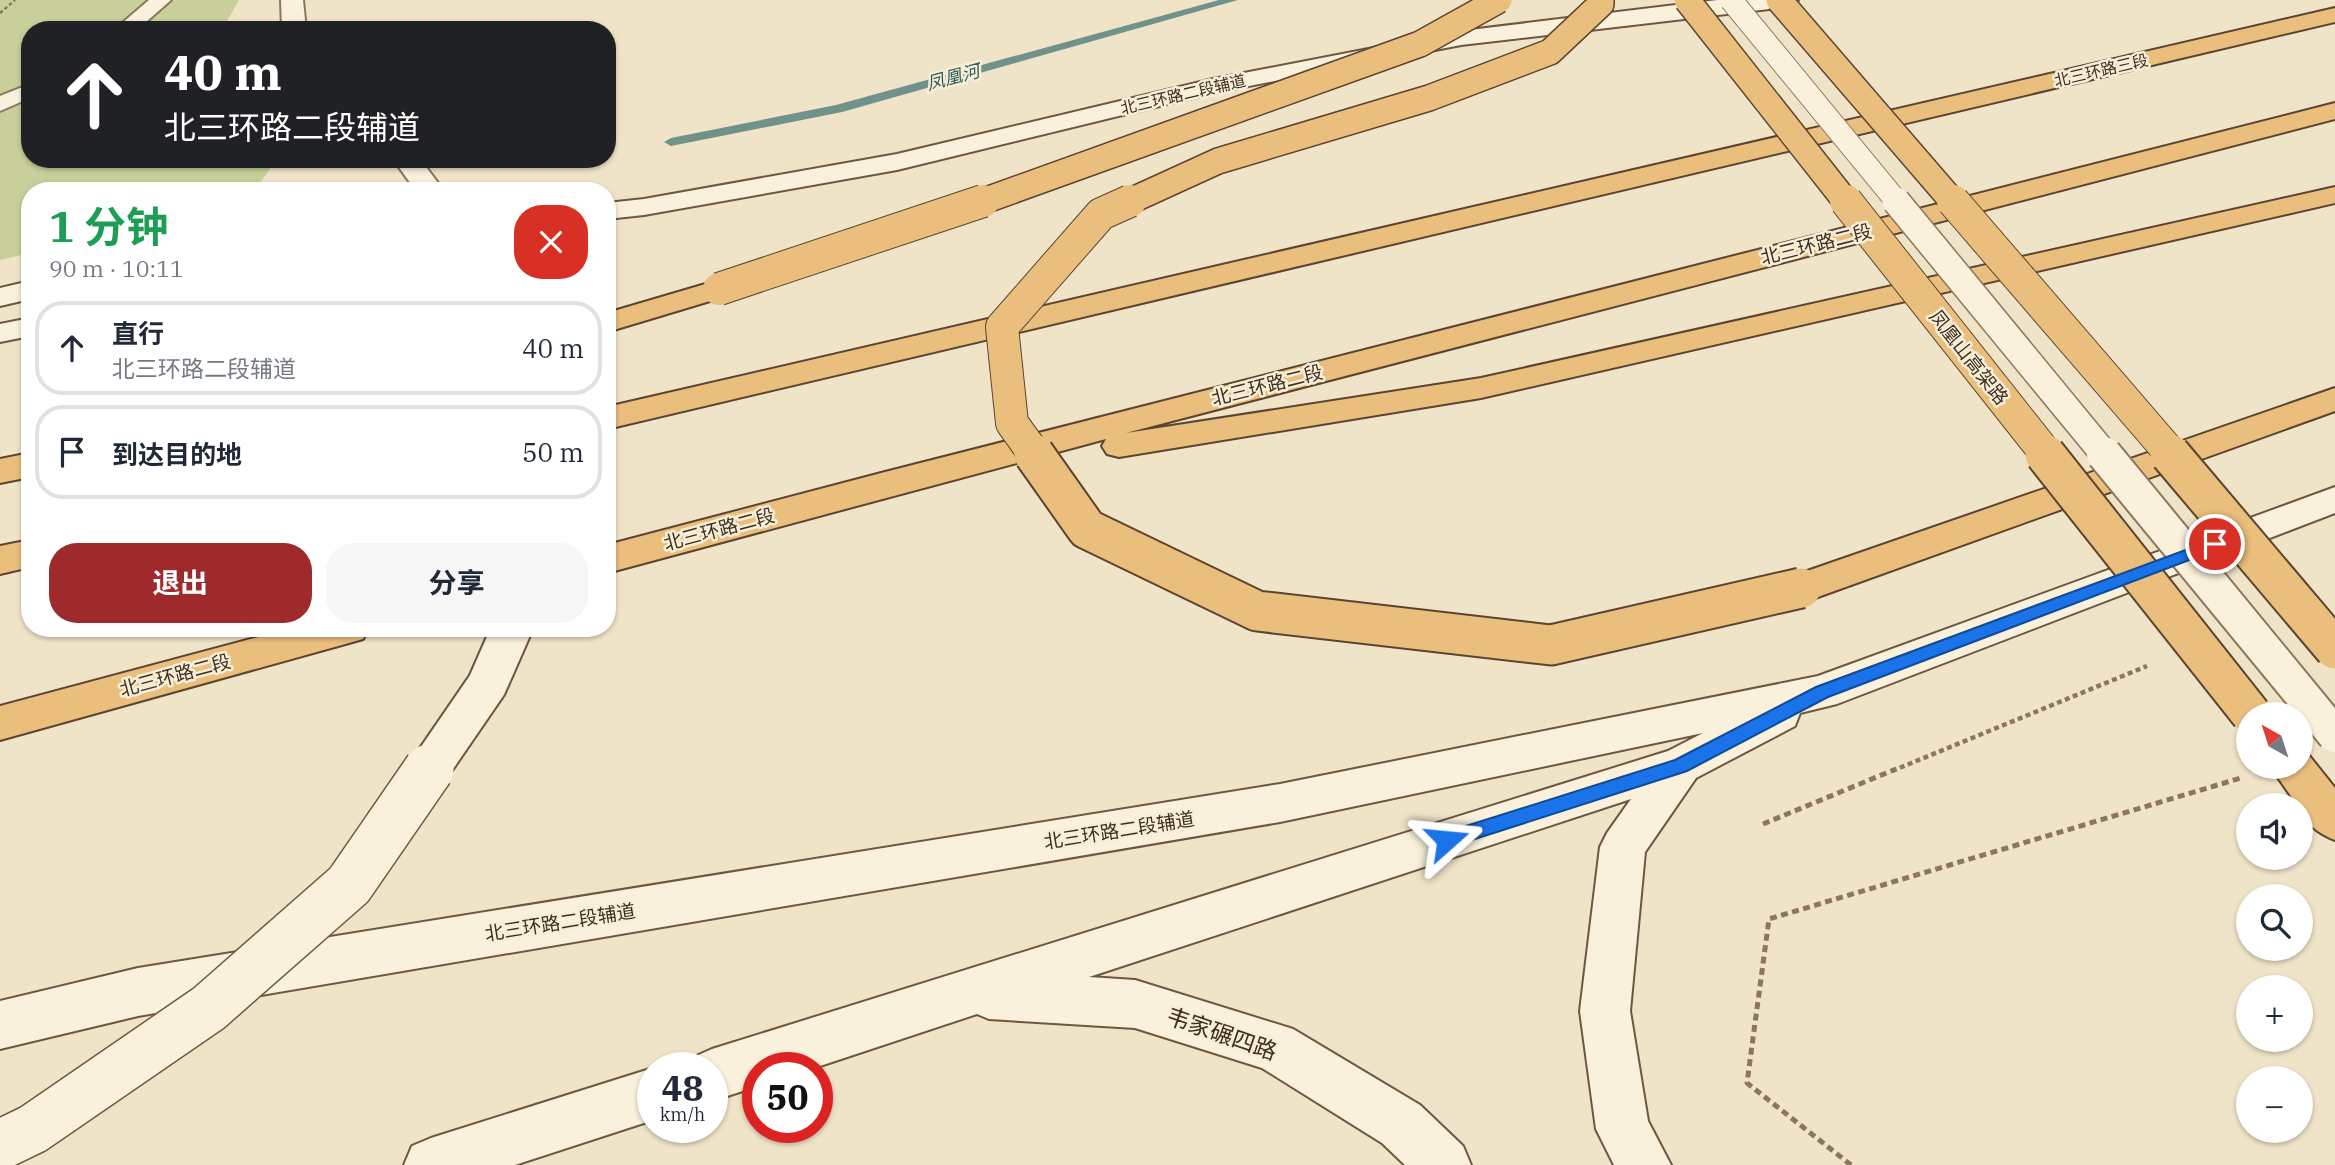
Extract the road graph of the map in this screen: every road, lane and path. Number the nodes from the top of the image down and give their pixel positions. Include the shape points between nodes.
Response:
1 (15, 0) edge
2 (161, 0) edge
3 (292, 0) edge
4 (1499, 0) edge
5 (1601, 0) edge
6 (1731, 0) edge
7 (1776, 1) edge
8 (1683, 3) edge
9 (0, 13) edge
10 (2335, 15) edge
11 (135, 21) edge
12 (293, 21) edge
13 (21, 94) edge
14 (0, 104) edge
15 (2335, 111) edge
16 (2335, 195) edge
17 (616, 210) edge
18 (21, 292) edge
19 (0, 297) edge
20 (616, 320) edge
21 (21, 329) edge
22 (0, 333) edge
23 (2335, 399) edge
24 (616, 416) edge
25 (21, 467) edge
26 (0, 471) edge
27 (885, 484) junction
28 (2335, 499) edge
29 (21, 555) edge
30 (616, 557) edge
31 (0, 560) edge
32 (316, 637) edge
33 (508, 637) edge
34 (2335, 649) edge
35 (2157, 663) dead end
36 (1822, 692) junction
37 (2241, 702) edge
38 (0, 723) edge
39 (2335, 735) edge
40 (1681, 765) junction
41 (2243, 779) edge
42 (2285, 779) edge
43 (2335, 821) edge
44 (1762, 824) dead end
45 (966, 994) junction
46 (0, 1025) edge
47 (728, 1070) edge
48 (637, 1099) edge
49 (0, 1145) edge
50 (431, 1165) edge
51 (1444, 1165) edge
52 (1644, 1165) edge
53 (1851, 1165) edge

1 - 9 path
2 - 11 lane
3 - 12 main road
4 - 20 highway, bridge via 1420,44 1046,180
5 - 23 highway, bridge via 1550,52 1429,98 1218,161 1101,214 1002,327 1012,423 1087,529 1257,611 1551,645 1801,588
6 - 39 lane, bridge
7 - 8 main road, 北三环路二段辅道
7 - 34 highway, bridge via 2130,406
8 - 17 main road, 北三环路二段辅道 via 1461,38 1213,86 897,162
8 - 37 highway, 凤凰山高架路, bridge
10 - 24 highway, 北三环路三段
13 - 14 lane
15 - 27 highway, 北三环路二段
16 - 27 highway via 1481,388
18 - 19 main road
21 - 22 main road
25 - 26 highway
27 - 30 highway, 北三环路二段
28 - 36 main road, 北三环路二段辅道
29 - 31 highway
32 - 38 highway, 北三环路二段
33 - 49 main road, bridge via 487,685 349,885 209,1008 33,1129
35 - 44 path
36 - 40 main road
36 - 46 main road, 北三环路二段辅道 via 1280,803 152,990
40 - 45 main road
40 - 52 main road via 1623,847 1605,1011 1623,1129
41 - 53 path via 1769,919 1748,1083
42 - 43 highway
45 - 47 main road
45 - 51 main road, 韦家碾四路 via 1135,1004 1275,1047 1401,1124
48 - 50 main road

